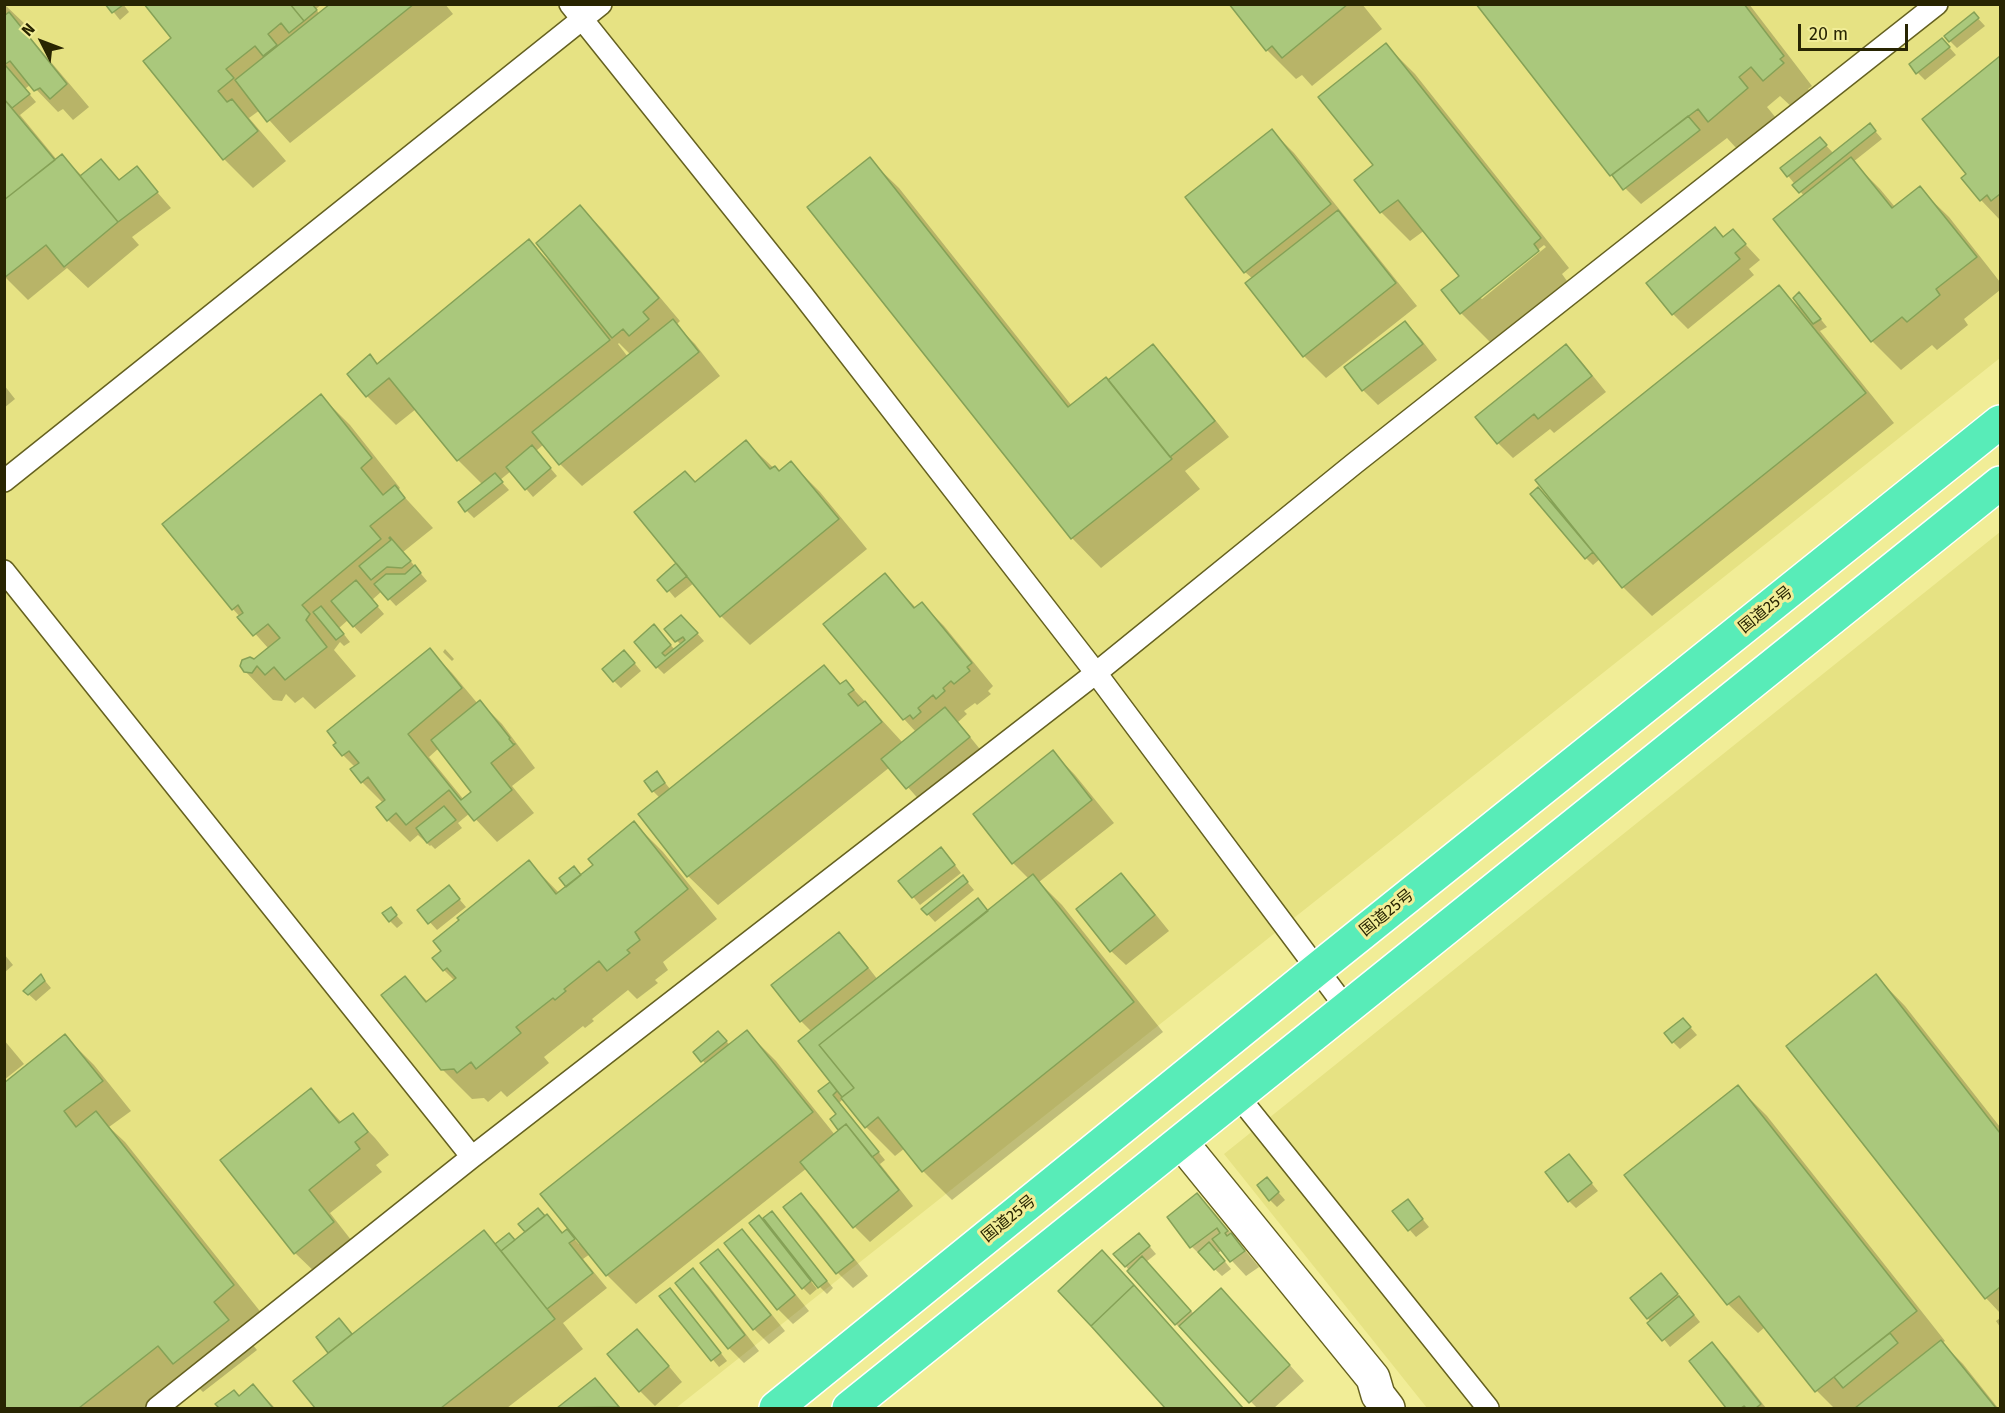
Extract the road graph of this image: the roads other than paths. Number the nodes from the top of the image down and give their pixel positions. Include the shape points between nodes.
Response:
1 (601, 4) edge
2 (1937, 4) edge
3 (576, 12) edge
4 (2001, 422) edge
5 (4, 481) edge
6 (2001, 483) edge
7 (4, 572) edge
8 (1096, 673) junction
9 (1316, 970) junction
10 (1347, 1009) junction
11 (1238, 1096) junction
12 (1180, 1142) junction
13 (472, 1157) junction
14 (157, 1408) edge
15 (776, 1408) edge
16 (849, 1408) edge
17 (1388, 1408) edge
18 (1488, 1408) edge

1 - 3 lane
2 - 8 lane via 1355,463
3 - 5 lane
3 - 8 lane via 802,294
4 - 9 highway, 国道25号
6 - 10 highway
7 - 13 lane
8 - 9 lane
8 - 13 lane
9 - 10 lane
9 - 15 highway, 国道25号
10 - 11 highway
11 - 12 highway
11 - 18 lane
12 - 16 highway
12 - 17 street via 1373,1378 1378,1395
13 - 14 lane

